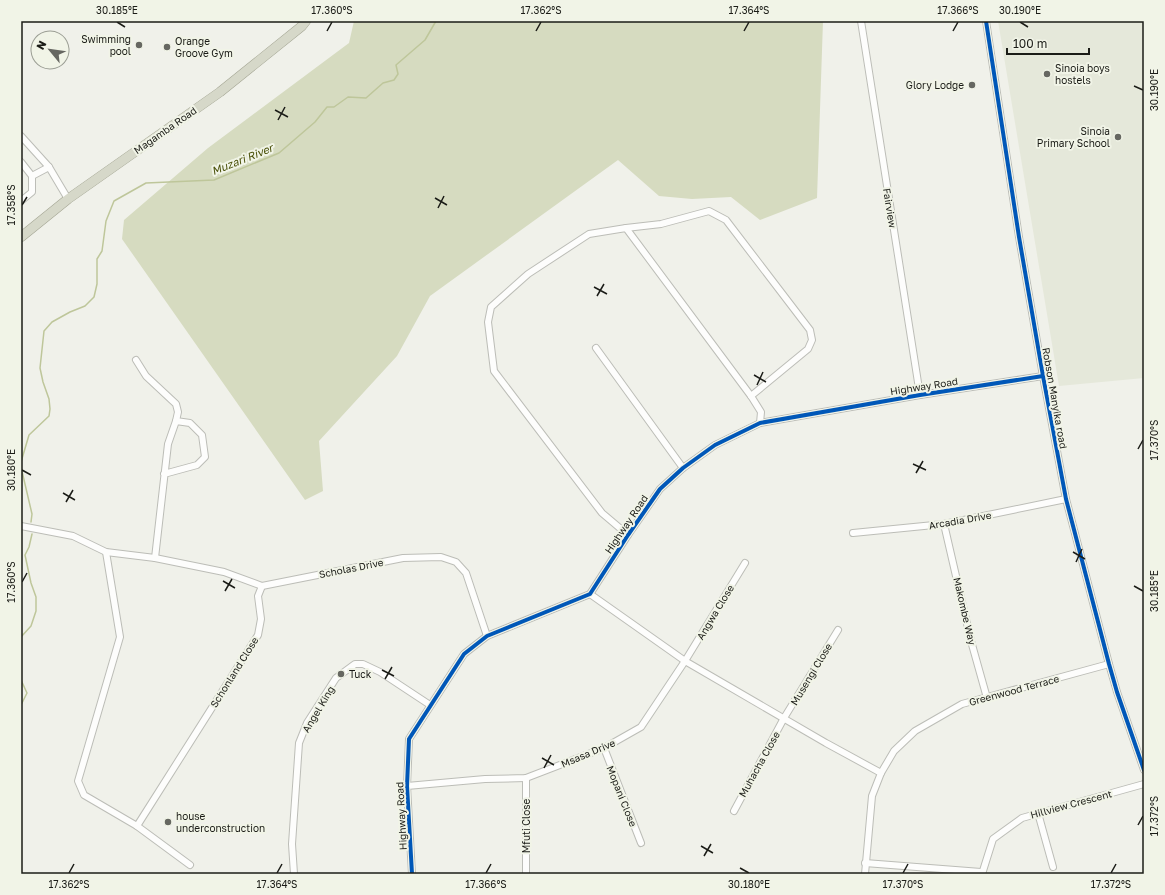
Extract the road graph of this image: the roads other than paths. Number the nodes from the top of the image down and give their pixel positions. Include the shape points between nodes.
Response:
1 (306, 21) edge
2 (861, 21) edge
3 (986, 21) edge
4 (21, 136) edge
5 (21, 162) edge
6 (49, 167) junction
7 (32, 176) junction
8 (68, 198) junction
9 (21, 201) edge
10 (626, 228) junction
11 (21, 236) edge
12 (596, 348) dead end
13 (136, 360) dead end
14 (1043, 376) junction
15 (920, 394) junction
16 (751, 396) junction
17 (176, 422) junction
18 (760, 423) junction
19 (683, 468) junction
20 (164, 474) junction
21 (1066, 499) junction
22 (944, 524) junction
23 (21, 526) edge
24 (853, 533) dead end
25 (628, 535) junction
26 (106, 552) junction
27 (155, 558) junction
28 (745, 563) dead end
29 (262, 586) junction
30 (590, 594) junction
31 (838, 630) dead end
32 (487, 636) junction
33 (686, 661) junction
34 (1109, 664) junction
35 (987, 698) junction
36 (430, 705) junction
37 (784, 718) junction
38 (604, 748) junction
39 (1144, 770) edge
40 (881, 773) junction
41 (526, 778) junction
42 (1144, 784) edge
43 (407, 786) junction
44 (734, 811) dead end
45 (1038, 813) junction
46 (137, 826) junction
47 (641, 843) dead end
48 (865, 863) junction
49 (190, 864) dead end
50 (1053, 867) dead end
51 (981, 873) edge
52 (294, 874) edge
53 (412, 874) edge
54 (526, 874) edge
55 (865, 874) edge

1 - 8 highway, Magamba Road via 220,92
2 - 15 street, Fairview
3 - 14 street, Robson Manyika road
4 - 6 street
5 - 7 street
6 - 7 street
6 - 8 street
7 - 9 street via 32,192
8 - 11 highway, Magamba Road
10 - 16 street
10 - 16 street via 661,224 709,212 726,220 810,330 812,340 808,349
10 - 25 street via 589,234 528,274 491,307 488,322 494,370 602,514
12 - 19 street
13 - 17 street via 146,376 176,404
14 - 15 street, Highway Road
14 - 21 street, Robson Manyika road
15 - 18 street, Highway Road
16 - 18 street via 761,412
17 - 20 street via 168,444
17 - 20 street via 190,423 202,435 204,458 197,465
18 - 19 street, Highway Road via 715,445
19 - 25 street, Highway Road via 660,489
20 - 27 street
21 - 22 street, Arcadia Drive
21 - 34 street, Robson Manyika road
22 - 24 street, Arcadia Drive
22 - 35 street, Makombe Way
23 - 26 street via 73,536
25 - 30 street, Highway Road
26 - 27 street
26 - 46 street via 120,637 78,781 84,795
27 - 29 street via 224,572
28 - 33 street, Angwa Close
29 - 32 street, Scholas Drive via 403,558 441,557 456,562 466,573
29 - 46 street, Schonland Close via 258,596 261,619 258,635
30 - 32 street, Highway Road
30 - 33 street
31 - 37 street, Musengi Close
32 - 36 street, Highway Road via 464,654
33 - 37 street
33 - 38 street, Msasa Drive via 641,727
34 - 35 street, Greenwood Terrace
34 - 39 street, Robson Manyika road
35 - 40 street, Greenwood Terrace via 962,704 915,731 894,751
36 - 43 street, Highway Road via 409,739
36 - 52 street, Angel King via 380,672 363,664 355,664 336,678 307,724 299,743 292,844
37 - 40 street
37 - 44 street, Muhacha Close
38 - 41 street, Msasa Drive
38 - 47 street, Mopani Close
40 - 48 street, Greenwood Terrace via 872,796
41 - 43 street, Msasa Drive
41 - 54 street, Mfuti Close
42 - 45 street, Hillview Crescent
43 - 53 street, Highway Road
45 - 50 street
45 - 51 street, Hillview Crescent via 1022,818 993,839
46 - 49 street
48 - 51 street
48 - 55 street, Greenwood Terrace

